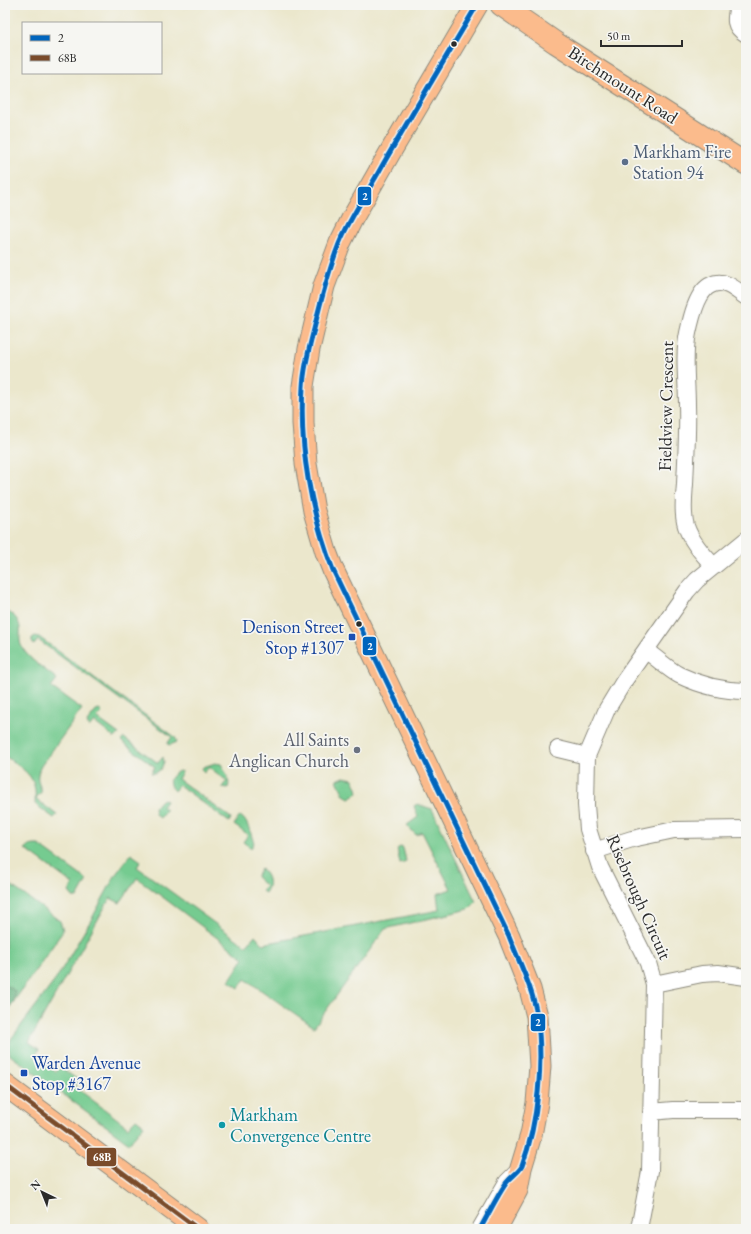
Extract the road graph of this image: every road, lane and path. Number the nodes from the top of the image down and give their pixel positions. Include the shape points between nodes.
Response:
1 (477, 5) edge
2 (501, 5) edge
3 (738, 5) edge
4 (746, 34) edge
5 (746, 164) edge
6 (746, 297) edge
7 (746, 540) edge
8 (714, 566) junction
9 (646, 651) junction
10 (746, 691) edge
11 (558, 749) dead end
12 (588, 756) junction
13 (746, 829) edge
14 (594, 851) junction
15 (746, 977) edge
16 (654, 984) junction
17 (5, 1085) edge
18 (746, 1110) edge
19 (652, 1112) junction
20 (521, 1168) junction
21 (198, 1229) edge
22 (480, 1229) edge
23 (496, 1229) edge
24 (639, 1229) edge

1 - 20 main road via 340,243 324,286 309,349 303,386 303,423 306,464 314,511 333,570 509,936 530,989 536,1016 540,1066 531,1136
2 - 5 main road, Birchmount Road
3 - 4 street via 735,20 739,30
6 - 8 street, Fieldview Crescent via 728,284 711,284 695,305 686,345 686,526 703,554
7 - 8 street, Risebrough Circuit
8 - 9 street, Risebrough Circuit via 686,591
9 - 10 street via 678,674 703,685 730,691
9 - 12 street, Risebrough Circuit via 607,709
11 - 12 street
12 - 14 street, Risebrough Circuit via 586,805 588,829
13 - 14 street via 674,830
14 - 16 street, Risebrough Circuit via 648,963
15 - 16 street via 718,973 702,974
16 - 19 street, Risebrough Circuit
17 - 21 main road
18 - 19 street
19 - 24 street, Risebrough Circuit via 650,1170
20 - 22 street via 507,1182
20 - 23 main road via 517,1190

